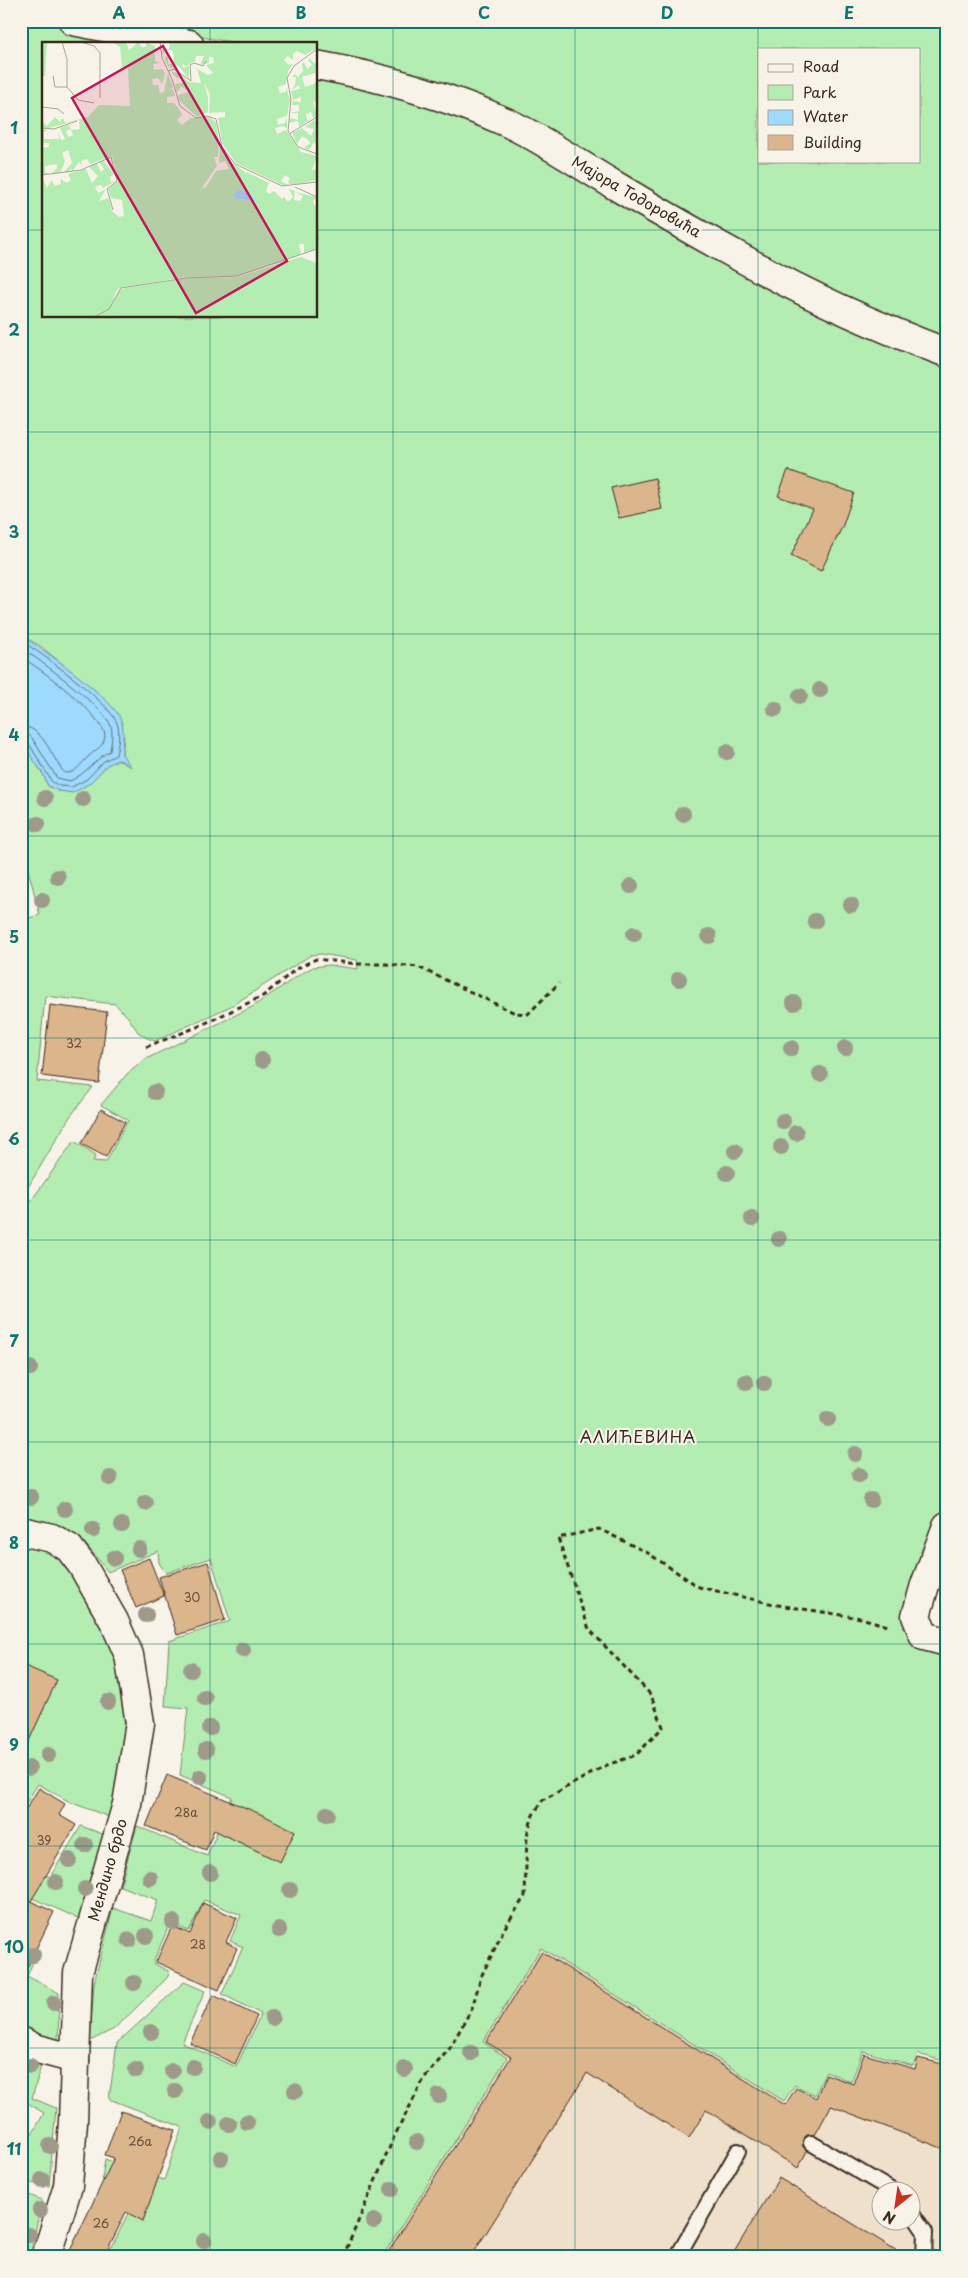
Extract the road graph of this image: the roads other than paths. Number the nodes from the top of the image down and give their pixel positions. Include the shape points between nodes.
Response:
1 (73, 21) edge
2 (178, 42) edge
3 (318, 66) edge
4 (947, 353) edge
5 (947, 1526) edge
6 (21, 1531) edge
7 (935, 1639) edge
8 (21, 2041) edge
9 (75, 2058) junction
10 (811, 2143) dead end
11 (738, 2151) dead end
12 (874, 2180) edge
13 (920, 2225) edge
14 (46, 2257) edge
15 (677, 2257) edge
16 (924, 2257) edge

1 - 2 street
3 - 4 street, Мајора Тодоровића via 421,91 508,124 824,302 880,328
5 - 7 street via 924,1585 916,1616
6 - 9 street, Мендино брдо via 52,1538 69,1548 82,1564 130,1654 140,1723 127,1804 78,1973
8 - 9 street via 34,2048
9 - 14 street, Мендино брдо via 68,2186
10 - 12 lane
11 - 15 lane
13 - 16 lane via 925,2232

